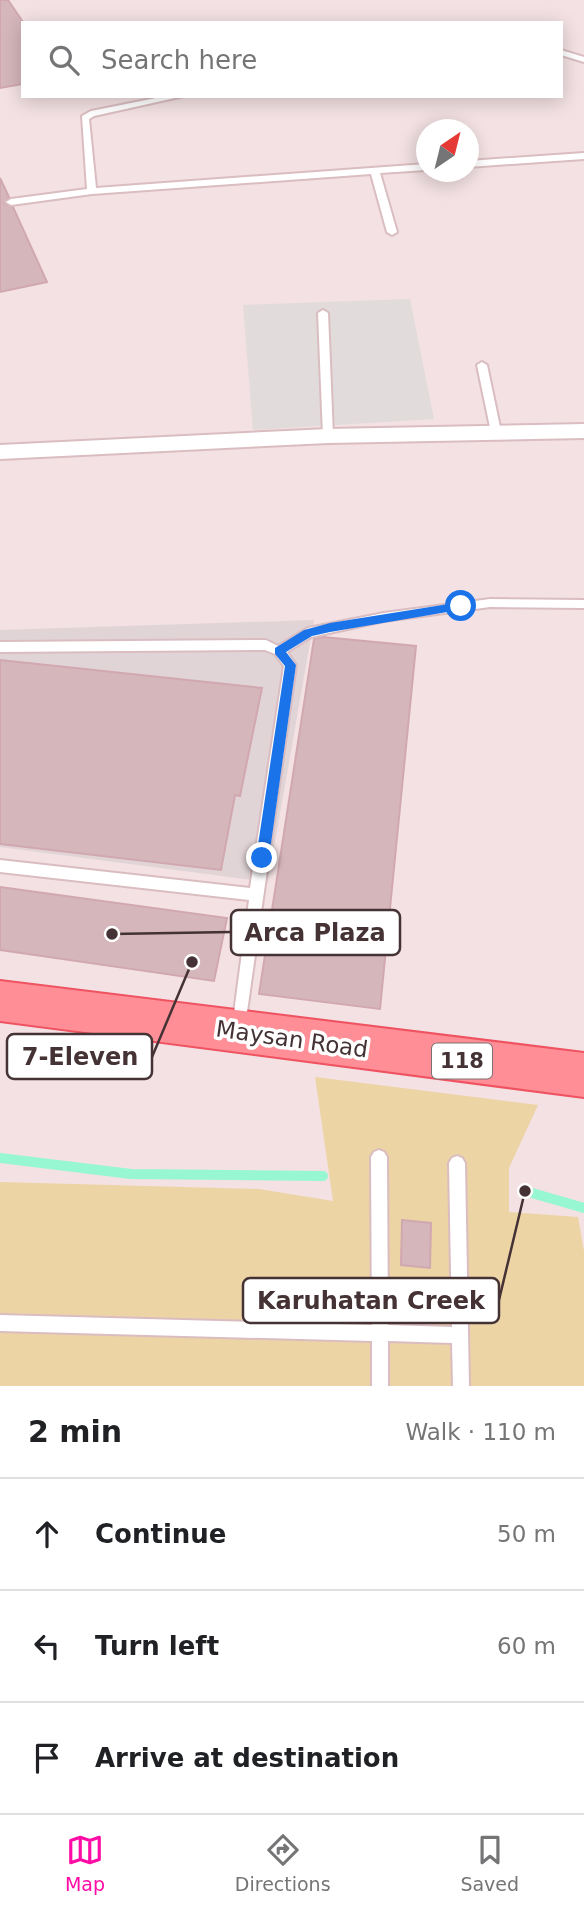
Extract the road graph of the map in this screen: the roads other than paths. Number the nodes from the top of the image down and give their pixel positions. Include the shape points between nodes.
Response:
1 (563, 53) edge
2 (584, 60) edge
3 (170, 98) edge
4 (584, 156) edge
5 (479, 163) edge
6 (416, 168) edge
7 (375, 171) junction
8 (92, 191) junction
9 (11, 202) dead end
10 (392, 232) dead end
11 (323, 313) dead end
12 (482, 365) dead end
13 (583, 430) edge
14 (496, 432) junction
15 (328, 436) junction
16 (0, 452) edge
17 (584, 604) edge
18 (0, 648) edge
19 (279, 651) junction
20 (0, 866) edge
21 (256, 895) junction
22 (0, 1001) edge
23 (239, 1032) junction
24 (584, 1075) edge
25 (379, 1157) dead end
26 (457, 1163) dead end
27 (0, 1323) edge
28 (380, 1333) junction
29 (460, 1335) junction
30 (380, 1386) edge
31 (461, 1386) edge

1 - 2 lane
3 - 8 lane via 85,118
4 - 5 lane
6 - 7 lane
7 - 8 lane
7 - 10 lane
8 - 9 lane
11 - 15 lane
12 - 14 lane
13 - 14 street
14 - 15 street
15 - 16 street
17 - 19 lane via 490,603 384,617 308,633
18 - 19 lane via 266,645
19 - 21 lane via 290,665
20 - 21 lane
21 - 23 lane
22 - 23 main road, Maysan Road / 118
23 - 24 main road, Maysan Road / 118
25 - 28 lane
26 - 29 lane
27 - 28 lane
28 - 29 lane
28 - 30 lane
29 - 31 lane

